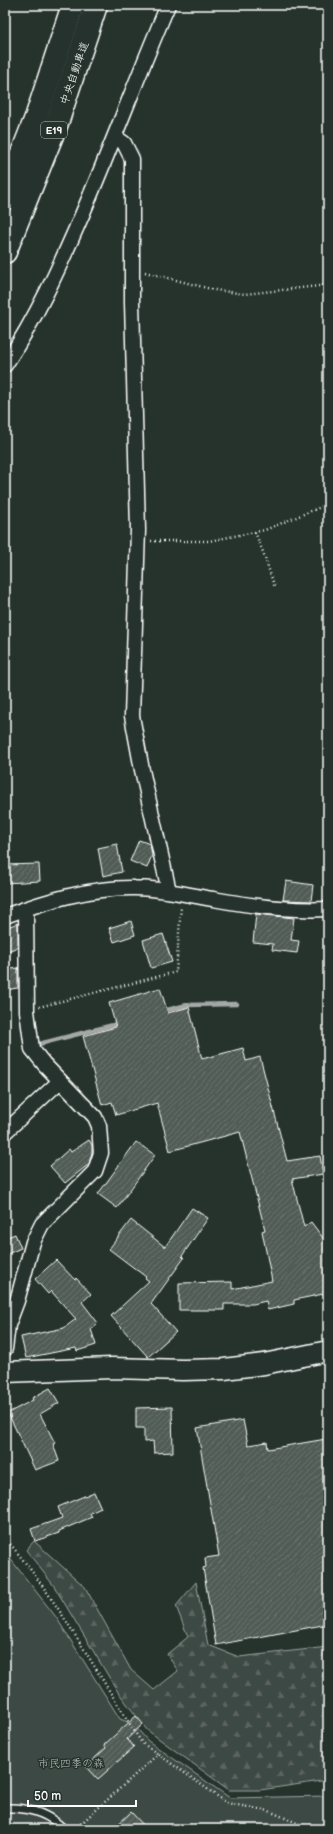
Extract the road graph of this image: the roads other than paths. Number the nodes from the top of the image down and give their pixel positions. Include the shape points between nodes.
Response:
1 (74, 5) edge
2 (96, 5) edge
3 (168, 5) edge
4 (115, 137) junction
5 (5, 197) edge
6 (5, 252) edge
7 (5, 365) edge
8 (176, 892) junction
9 (26, 909) junction
10 (328, 910) edge
11 (5, 916) edge
12 (60, 1081) junction
13 (5, 1132) edge
14 (5, 1349) edge
15 (328, 1351) edge
16 (5, 1369) edge
17 (5, 1808) edge
18 (64, 1829) edge

1 - 5 highway, 中央自動車道 / E19 via 37,115
2 - 6 highway, 中央自動車道 / E19 via 57,122
3 - 4 street
4 - 7 street via 52,284
4 - 8 street via 124,143 132,159 137,541 132,716 142,770
8 - 9 street via 135,888 94,890
8 - 10 street via 275,908
9 - 11 street
9 - 12 street via 27,1011 32,1049
12 - 13 street
12 - 14 street via 95,1117 99,1126 101,1153 96,1171 42,1224 33,1242 8,1325
15 - 16 street via 224,1369
17 - 18 lane via 35,1811

